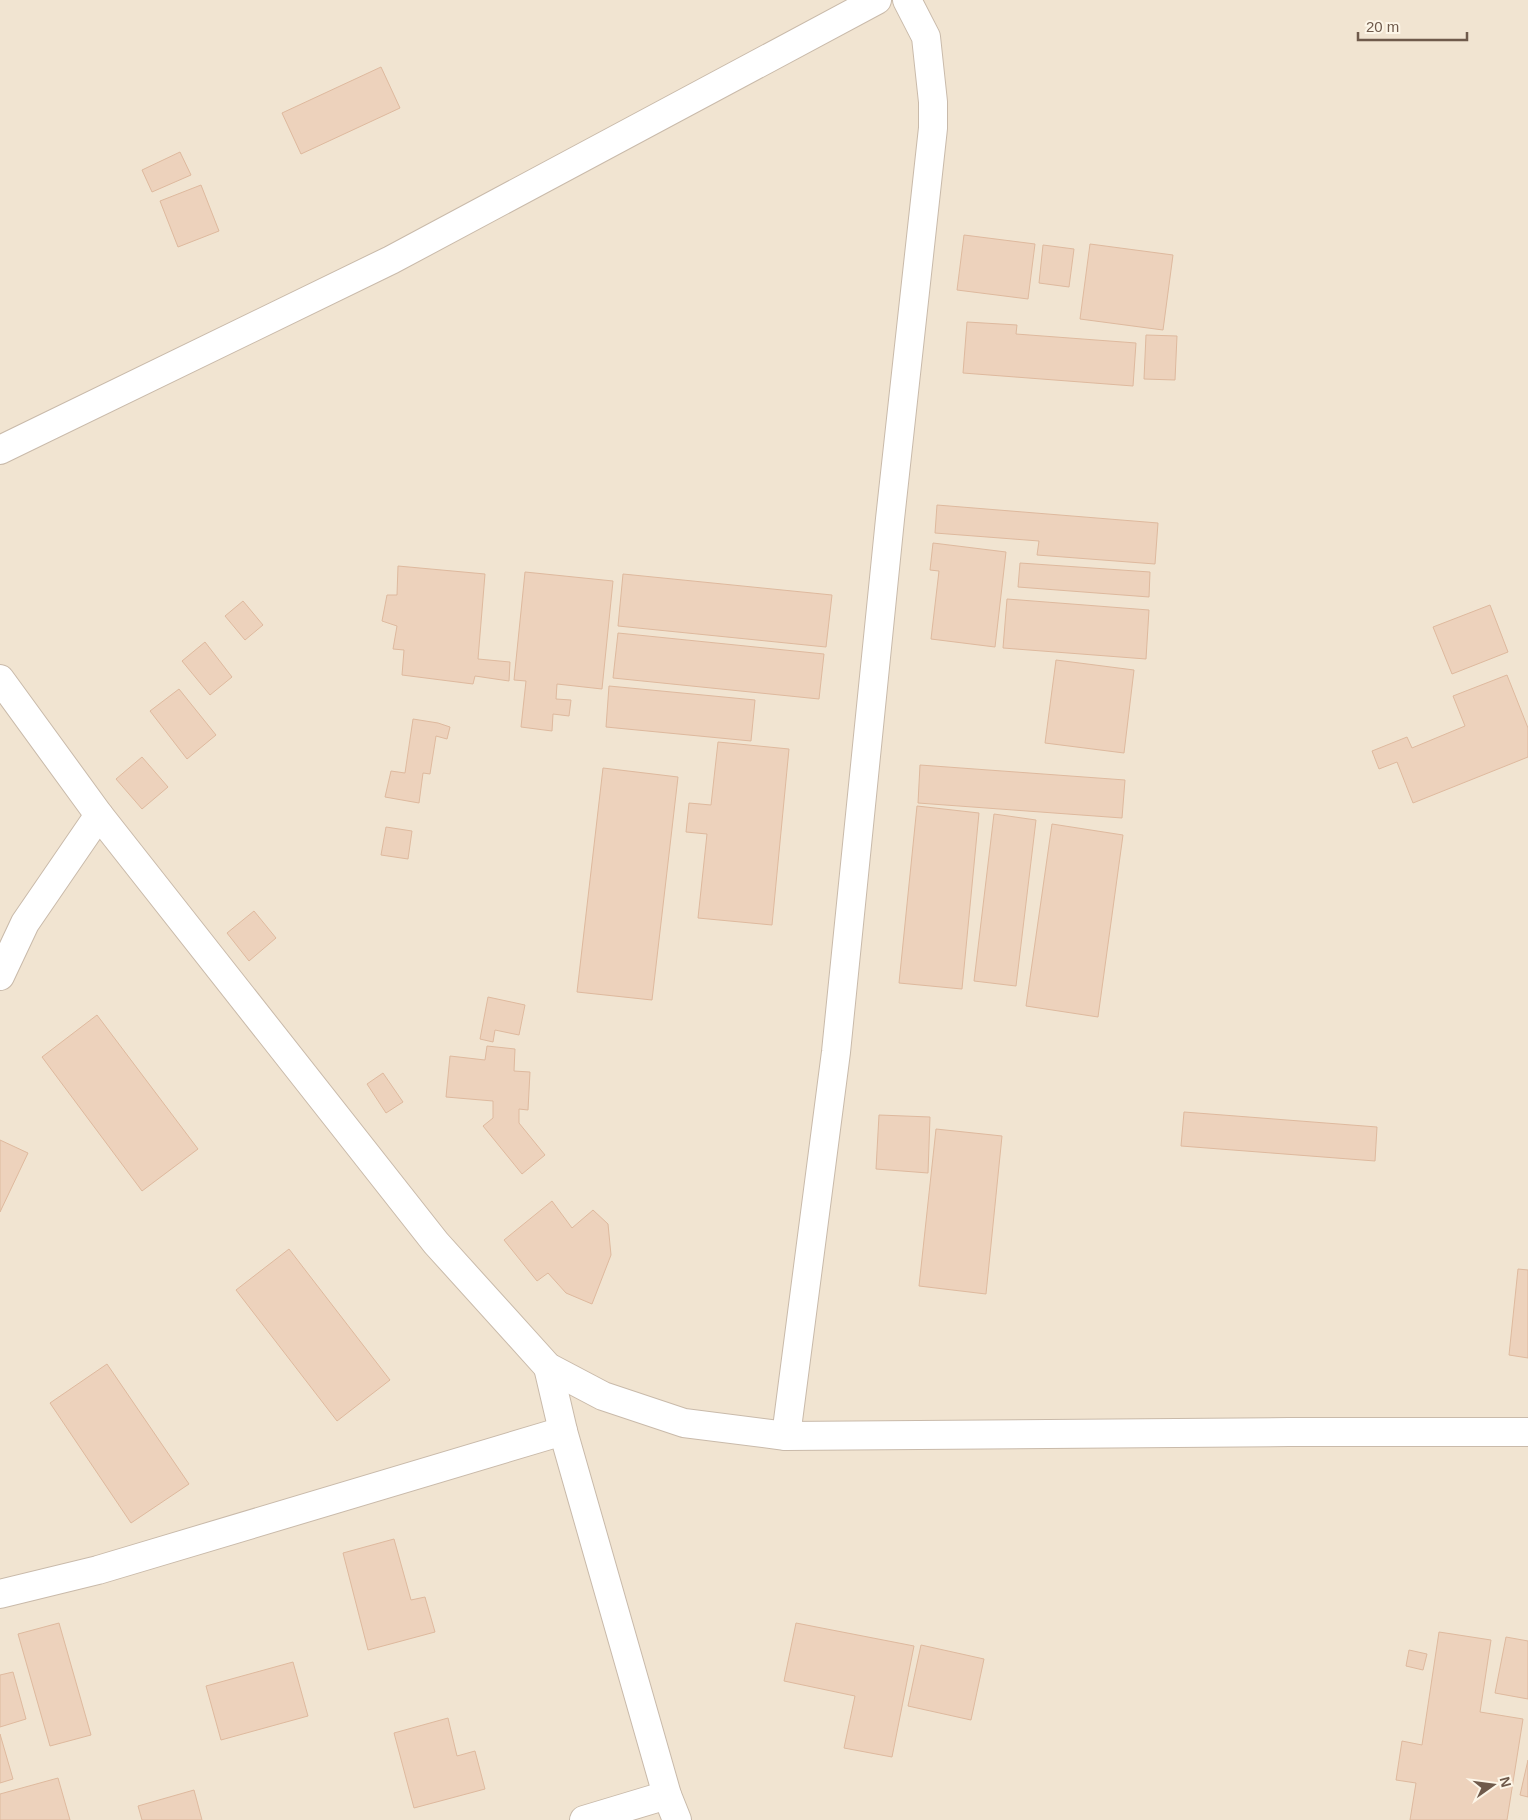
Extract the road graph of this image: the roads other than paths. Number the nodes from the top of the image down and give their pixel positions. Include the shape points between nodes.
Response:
1 (877, 0) edge
2 (907, 0) edge
3 (0, 450) edge
4 (0, 679) edge
5 (100, 815) junction
6 (0, 976) edge
7 (548, 1367) junction
8 (563, 1431) junction
9 (1528, 1432) edge
10 (786, 1436) junction
11 (0, 1594) edge
12 (667, 1794) junction
13 (584, 1820) edge
14 (677, 1820) edge

1 - 3 street via 391,260
2 - 10 street via 926,37 933,128 836,1052
4 - 5 street
5 - 6 street via 25,923
5 - 7 street via 436,1243
7 - 8 street
7 - 10 street via 603,1396 684,1423
8 - 11 street via 98,1570
8 - 12 street
9 - 10 street
12 - 13 street
12 - 14 street

